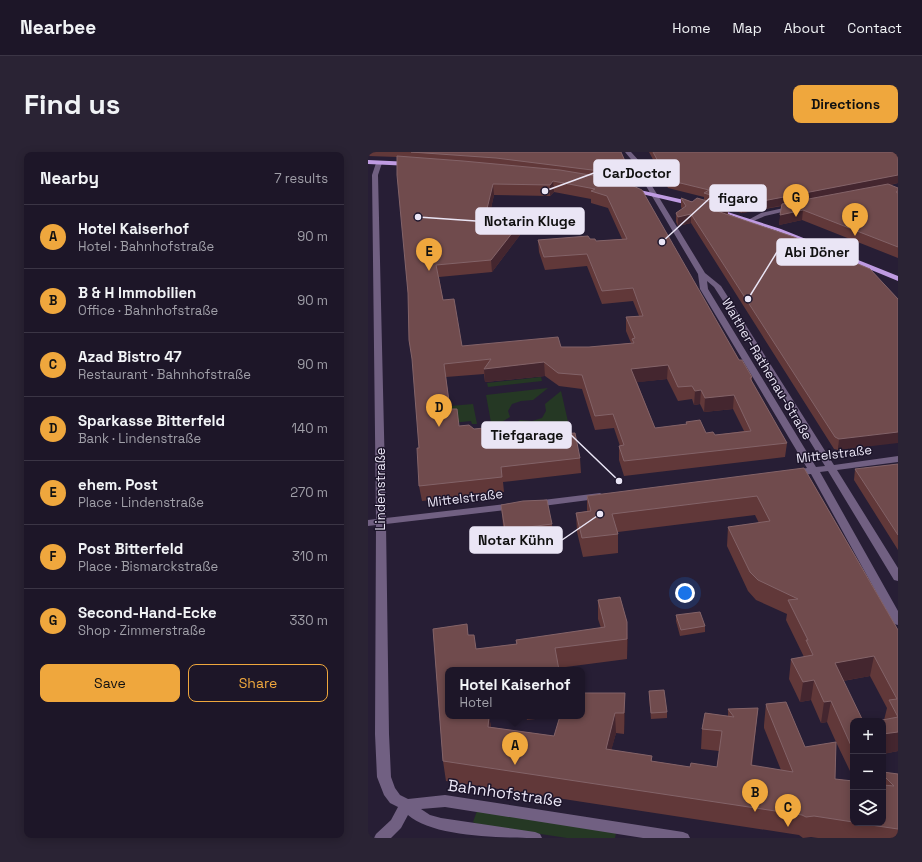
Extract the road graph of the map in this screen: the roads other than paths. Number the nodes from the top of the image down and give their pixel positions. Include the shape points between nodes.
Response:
1 (628, 152) edge
2 (640, 154) dead end
3 (368, 162) edge
4 (379, 162) junction
5 (638, 163) junction
6 (415, 164) edge
7 (626, 189) edge
8 (655, 195) junction
9 (800, 207) edge
10 (751, 220) junction
11 (702, 274) junction
12 (898, 279) edge
13 (378, 344) junction
14 (368, 345) edge
15 (898, 459) edge
16 (831, 469) junction
17 (814, 471) junction
18 (782, 474) edge
19 (610, 495) edge
20 (374, 523) edge
21 (898, 577) edge
22 (898, 621) edge
23 (407, 806) junction
24 (382, 838) edge
25 (535, 838) edge
26 (683, 838) edge

1 - 5 street, Walther-Rathenau-Straße
2 - 5 street
3 - 4 main road
4 - 6 main road
4 - 13 street, Lindenstraße via 375,174
5 - 8 street, Walther-Rathenau-Straße
7 - 8 main road
8 - 10 main road
8 - 11 street, Walther-Rathenau-Straße
9 - 10 street via 771,212
10 - 12 main road
11 - 16 street, Walther-Rathenau-Straße via 718,286
11 - 17 street, Walther-Rathenau-Straße via 704,289
13 - 14 street
13 - 20 street, Lindenstraße
15 - 16 street, Mittelstraße
16 - 17 street, Mittelstraße
16 - 21 street, Walther-Rathenau-Straße
17 - 18 street, Mittelstraße
17 - 22 street, Walther-Rathenau-Straße
19 - 20 street, Mittelstraße
20 - 23 street, Lindenstraße via 384,777 395,799
23 - 24 street via 396,824
23 - 25 street via 426,820 441,824
23 - 26 street, Bahnhofstraße via 445,801

